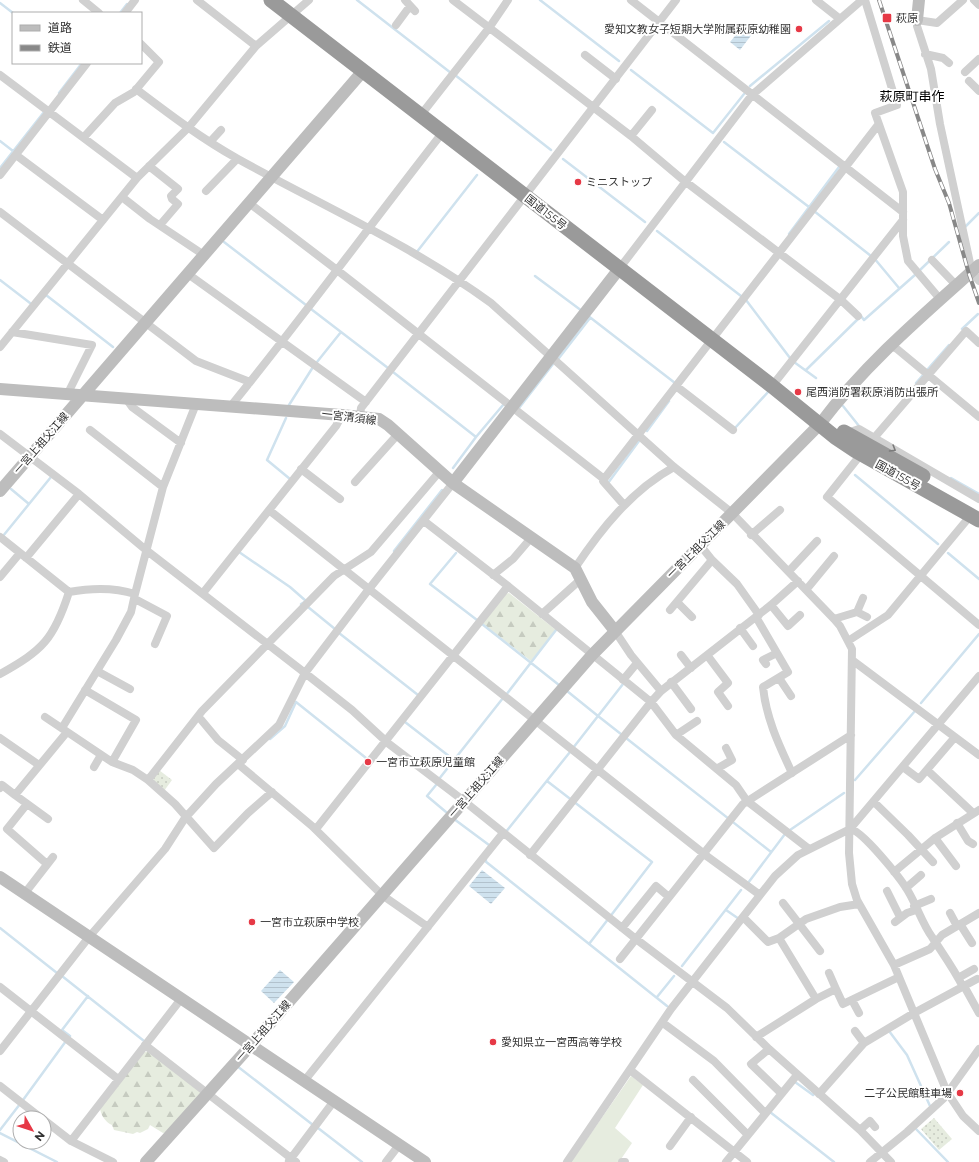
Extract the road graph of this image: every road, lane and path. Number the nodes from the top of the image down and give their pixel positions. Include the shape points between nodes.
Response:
1 (83, 0) edge
2 (135, 0) edge
3 (197, 0) edge
4 (271, 0) edge
5 (309, 0) edge
6 (454, 0) edge
7 (508, 0) edge
8 (631, 0) edge
9 (676, 0) edge
10 (816, 0) edge
11 (862, 0) edge
12 (865, 0) edge
13 (919, 0) edge
14 (963, 0) edge
15 (974, 0) edge
16 (979, 5) edge
17 (410, 6) edge
18 (98, 12) edge
19 (126, 12) edge
20 (291, 15) junction
21 (840, 18) junction
22 (917, 20) junction
23 (659, 22) junction
24 (396, 25) dead end
25 (489, 28) junction
26 (142, 45) edge
27 (256, 46) junction
28 (925, 54) junction
29 (584, 55) dead end
30 (979, 59) edge
31 (949, 63) dead end
32 (86, 64) edge
33 (363, 71) junction
34 (965, 72) dead end
35 (0, 74) edge
36 (616, 79) junction
37 (969, 81) dead end
38 (136, 89) junction
39 (979, 92) edge
40 (752, 95) junction
41 (593, 108) junction
42 (652, 110) dead end
43 (48, 112) junction
44 (420, 116) junction
45 (878, 125) junction
46 (188, 128) junction
47 (221, 130) dead end
48 (443, 132) junction
49 (630, 136) junction
50 (84, 138) junction
51 (210, 142) junction
52 (16, 155) junction
53 (237, 159) junction
54 (149, 166) junction
55 (845, 166) junction
56 (0, 174) edge
57 (272, 177) junction
58 (137, 178) junction
59 (686, 181) junction
60 (206, 190) dead end
61 (525, 196) junction
62 (122, 197) junction
63 (249, 203) junction
64 (0, 212) edge
65 (903, 216) junction
66 (103, 220) junction
67 (160, 226) junction
68 (368, 229) junction
69 (779, 252) junction
70 (204, 254) junction
71 (932, 260) dead end
72 (68, 262) junction
73 (977, 267) edge
74 (619, 269) junction
75 (337, 270) junction
76 (188, 274) junction
77 (460, 280) junction
78 (979, 281) edge
79 (956, 285) junction
80 (940, 299) junction
81 (841, 300) junction
82 (858, 316) dead end
83 (145, 324) junction
84 (12, 332) junction
85 (418, 333) junction
86 (712, 340) junction
87 (284, 341) junction
88 (979, 342) edge
89 (890, 346) junction
90 (0, 347) edge
91 (551, 357) junction
92 (928, 375) junction
93 (250, 382) junction
94 (676, 386) junction
95 (772, 386) junction
96 (0, 389) edge
97 (67, 395) junction
98 (82, 396) junction
99 (127, 400) junction
100 (366, 402) junction
101 (196, 404) junction
102 (512, 407) junction
103 (230, 408) junction
104 (342, 415) junction
105 (360, 416) junction
106 (979, 417) edge
107 (820, 424) junction
108 (90, 430) dead end
109 (733, 430) dead end
110 (399, 433) junction
111 (846, 433) junction
112 (0, 434) edge
113 (639, 434) junction
114 (874, 438) junction
115 (181, 443) junction
116 (856, 451) junction
117 (29, 457) junction
118 (674, 467) junction
119 (301, 469) junction
120 (440, 471) junction
121 (604, 479) junction
122 (355, 482) dead end
123 (453, 483) junction
124 (164, 487) junction
125 (0, 491) edge
126 (78, 494) junction
127 (340, 499) dead end
128 (624, 505) junction
129 (269, 510) junction
130 (780, 510) dead end
131 (972, 510) edge
132 (732, 513) junction
133 (424, 521) junction
134 (979, 528) edge
135 (751, 535) junction
136 (0, 538) edge
137 (531, 538) junction
138 (817, 541) dead end
139 (700, 546) junction
140 (146, 550) junction
141 (23, 556) junction
142 (834, 556) dead end
143 (712, 560) junction
144 (344, 568) junction
145 (575, 568) junction
146 (789, 571) junction
147 (493, 575) junction
148 (920, 575) junction
149 (0, 577) edge
150 (580, 580) junction
151 (798, 581) junction
152 (508, 586) junction
153 (369, 589) junction
154 (806, 590) junction
155 (69, 592) junction
156 (203, 593) junction
157 (135, 597) junction
158 (863, 598) dead end
159 (677, 602) junction
160 (771, 605) junction
161 (670, 610) dead end
162 (857, 612) junction
163 (542, 614) junction
164 (800, 615) dead end
165 (757, 616) junction
166 (692, 617) dead end
167 (867, 617) dead end
168 (834, 619) junction
169 (979, 625) edge
170 (740, 628) junction
171 (615, 631) junction
172 (848, 641) junction
173 (155, 644) dead end
174 (268, 645) junction
175 (753, 646) dead end
176 (777, 653) junction
177 (453, 655) junction
178 (592, 655) junction
179 (681, 655) dead end
180 (707, 655) junction
181 (852, 660) junction
182 (637, 663) junction
183 (766, 664) dead end
184 (691, 668) junction
185 (97, 671) junction
186 (0, 674) edge
187 (305, 674) junction
188 (979, 676) edge
189 (779, 678) junction
190 (623, 680) junction
191 (672, 682) junction
192 (130, 689) dead end
193 (85, 690) junction
194 (661, 691) junction
195 (790, 696) dead end
196 (651, 702) junction
197 (728, 706) dead end
198 (691, 709) dead end
199 (198, 716) junction
200 (45, 717) dead end
201 (535, 720) junction
202 (696, 721) dead end
203 (938, 724) junction
204 (64, 730) junction
205 (676, 735) junction
206 (852, 735) junction
207 (955, 737) junction
208 (0, 738) edge
209 (385, 740) junction
210 (726, 748) dead end
211 (101, 755) junction
212 (979, 755) edge
213 (112, 762) junction
214 (240, 762) junction
215 (39, 765) junction
216 (94, 767) dead end
217 (903, 767) junction
218 (718, 768) junction
219 (597, 770) junction
220 (927, 770) junction
221 (792, 773) junction
222 (148, 780) junction
223 (0, 788) edge
224 (272, 792) junction
225 (15, 794) junction
226 (747, 800) junction
227 (464, 801) junction
228 (874, 802) junction
229 (27, 804) junction
230 (976, 811) edge
231 (185, 818) junction
232 (48, 819) dead end
233 (957, 823) junction
234 (316, 829) junction
235 (850, 829) junction
236 (504, 833) junction
237 (935, 838) junction
238 (973, 844) dead end
239 (809, 849) junction
240 (922, 849) junction
241 (703, 853) junction
242 (530, 855) junction
243 (53, 857) dead end
244 (933, 862) dead end
245 (47, 864) junction
246 (956, 866) dead end
247 (894, 872) junction
248 (921, 876) dead end
249 (0, 877) edge
250 (906, 888) junction
251 (887, 891) dead end
252 (25, 893) junction
253 (382, 895) junction
254 (760, 895) junction
255 (669, 897) junction
256 (931, 899) dead end
257 (783, 903) dead end
258 (859, 904) junction
259 (915, 908) junction
260 (950, 913) dead end
261 (979, 913) edge
262 (743, 917) junction
263 (800, 923) junction
264 (959, 925) junction
265 (428, 928) junction
266 (622, 928) junction
267 (89, 937) junction
268 (778, 938) junction
269 (636, 939) junction
270 (936, 942) junction
271 (972, 943) dead end
272 (820, 951) dead end
273 (620, 959) dead end
274 (894, 965) junction
275 (974, 969) dead end
276 (829, 973) dead end
277 (899, 977) junction
278 (958, 978) junction
279 (977, 979) dead end
280 (692, 982) junction
281 (964, 986) junction
282 (0, 987) edge
283 (836, 989) junction
284 (181, 999) junction
285 (816, 999) junction
286 (852, 1000) junction
287 (30, 1011) junction
288 (914, 1012) junction
289 (859, 1013) dead end
290 (979, 1013) edge
291 (663, 1023) junction
292 (855, 1031) dead end
293 (756, 1037) junction
294 (864, 1043) junction
295 (252, 1044) junction
296 (145, 1045) junction
297 (769, 1049) junction
298 (979, 1049) edge
299 (0, 1051) edge
300 (630, 1070) junction
301 (797, 1075) junction
302 (118, 1079) junction
303 (305, 1080) junction
304 (693, 1080) dead end
305 (0, 1086) edge
306 (947, 1092) junction
307 (781, 1093) junction
308 (208, 1094) junction
309 (819, 1094) junction
310 (334, 1101) junction
311 (31, 1110) edge
312 (765, 1113) junction
313 (691, 1117) junction
314 (52, 1126) edge
315 (875, 1127) dead end
316 (860, 1130) junction
317 (979, 1131) edge
318 (747, 1134) junction
319 (71, 1140) junction
320 (399, 1145) junction
321 (670, 1146) dead end
322 (734, 1152) junction
323 (882, 1153) junction
324 (0, 1160) edge
325 (292, 1161) edge
326 (4, 1162) edge
327 (113, 1162) edge
328 (146, 1162) edge
329 (386, 1162) edge
330 (425, 1162) edge
331 (567, 1162) edge
332 (726, 1162) edge
333 (747, 1162) edge
334 (870, 1162) edge
335 (891, 1162) edge

1 - 18 street
2 - 19 street
3 - 27 street
4 - 20 highway, 国道155号
5 - 20 street
6 - 25 street
7 - 25 street
8 - 23 street
9 - 23 street
10 - 21 street
11 - 21 street
12 - 45 street via 897,105 875,113
13 - 22 main road
14 - 22 street via 937,23
15 - 16 street
17 - 24 street
20 - 27 street
20 - 33 highway, 国道155号
21 - 40 street
22 - 28 street
23 - 36 street
23 - 40 street
25 - 41 street
25 - 44 street
26 - 38 street via 159,62
27 - 46 street
28 - 31 street via 944,58
28 - 73 street via 931,69 940,124 970,263
29 - 36 street
30 - 34 street
32 - 43 street
33 - 44 highway, 国道155号
33 - 57 main road, 一宮上祖父江線
35 - 43 street
36 - 41 street
37 - 39 street
38 - 46 street
38 - 50 street via 115,103
40 - 55 street
40 - 59 street
41 - 49 street
41 - 61 street
42 - 49 street
43 - 50 street
43 - 52 street
44 - 48 highway, 国道155号
45 - 55 street
45 - 65 street via 903,192
46 - 51 street
46 - 54 street
47 - 51 street
48 - 61 highway, 国道155号
48 - 68 street
49 - 59 street
50 - 58 street
51 - 53 street
52 - 56 street
52 - 66 street
53 - 57 street
53 - 60 street
54 - 58 street
54 - 67 street via 178,188 171,196 178,204
55 - 65 street
55 - 69 street
57 - 63 main road, 一宮上祖父江線
57 - 68 street
58 - 62 street
59 - 69 street
59 - 74 street
61 - 74 highway, 国道155号
61 - 77 street
62 - 66 street
62 - 67 street
63 - 70 main road, 一宮上祖父江線
63 - 75 street
64 - 72 street
65 - 80 street via 903,236 908,261
65 - 81 street
66 - 72 street
67 - 70 street
68 - 75 street
68 - 77 street
69 - 81 street
69 - 86 street
70 - 76 main road, 一宮上祖父江線
71 - 79 street
72 - 83 street
72 - 84 street
73 - 78 street via 975,276
73 - 79 main road, 一宮上祖父江線
74 - 86 highway, 国道155号
74 - 91 main road
75 - 85 street
75 - 87 street
76 - 83 main road, 一宮上祖父江線
76 - 87 street
77 - 85 street
77 - 91 street via 491,303
79 - 80 main road, 一宮上祖父江線
80 - 89 main road, 一宮上祖父江線
81 - 82 street
81 - 95 street
83 - 93 street via 196,362
83 - 98 main road, 一宮上祖父江線
84 - 90 street
84 - 97 street via 92,345
85 - 100 street
85 - 102 street
86 - 94 street
86 - 95 highway, 国道155号
87 - 93 street
87 - 100 street
88 - 92 street via 966,330
89 - 92 street
89 - 107 main road, 一宮上祖父江線 via 849,388
91 - 102 main road
91 - 113 street
92 - 106 street
92 - 114 street
93 - 103 street
94 - 109 street
94 - 113 street
95 - 107 highway, 国道155号
96 - 97 main road, 一宮清須線
97 - 98 main road, 一宮清須線
98 - 99 main road, 一宮清須線
98 - 117 main road, 一宮上祖父江線
99 - 101 main road, 一宮清須線
99 - 115 street via 132,407
100 - 105 street via 361,408
101 - 103 main road, 一宮清須線
101 - 115 street
102 - 121 street
102 - 123 main road
103 - 104 main road, 一宮清須線
104 - 105 main road, 一宮清須線
104 - 119 street
105 - 110 main road, 一宮清須線 via 379,419
107 - 111 highway, 国道155号
107 - 116 highway, 国道155号
107 - 132 main road, 一宮上祖父江線
108 - 124 street
110 - 120 main road, 一宮清須線
110 - 122 street
111 - 114 street via 859,429
111 - 131 highway, 国道155号
112 - 117 street
113 - 118 street
113 - 121 street
114 -> 131 street
115 - 124 street
116 - 131 highway, 国道155号
116 - 148 street via 858,458 827,497
117 - 125 main road, 一宮上祖父江線
117 - 126 street
118 - 128 street via 644,486
118 - 132 street
119 - 127 street
119 - 129 street
120 - 123 main road, 一宮清須線
120 - 144 street via 371,552
121 - 128 street via 603,481
123 - 133 street
123 - 137 main road, 一宮清須線
124 - 140 street
126 - 140 street
126 - 141 street
128 - 145 street
129 - 144 street
129 - 156 street
130 - 135 street
131 - 134 street
131 - 148 street
132 - 135 street
132 - 139 main road, 一宮上祖父江線
133 - 147 street
133 - 153 street
135 - 146 street
136 - 141 street
137 - 145 main road, 一宮清須線
137 - 147 street via 513,559
138 - 146 street
139 - 143 street
139 - 171 main road, 一宮上祖父江線
140 - 156 street
140 - 157 street
141 - 149 street
141 - 155 street
142 - 154 street
143 - 159 street
143 - 165 street via 737,584
144 - 153 street
144 - 174 street
145 - 150 main road
146 - 151 street
147 - 152 street
148 - 169 street
148 - 172 street via 888,614
150 - 163 street
150 - 171 main road via 592,602
151 - 154 street
151 - 160 street
152 - 163 street
152 - 177 street
153 - 177 street
153 - 187 street
154 - 168 street
155 - 157 street via 106,588 123,590
155 - 186 street via 56,627 47,641 23,661
156 - 174 street
157 - 173 street via 167,616
157 - 185 street via 131,612
158 - 162 street
159 - 161 street
159 - 166 street
160 - 164 street via 788,626
160 - 165 street
162 - 167 street
162 - 168 street
163 - 178 street
165 - 170 street
165 - 176 street
168 - 172 street
170 - 175 street
170 - 180 street
171 - 178 main road, 一宮上祖父江線
171 - 182 street
172 - 181 street via 852,649
174 - 187 street
174 - 199 street
176 - 183 street via 763,660
176 - 189 street via 788,672
177 - 201 street
177 - 209 street
178 - 190 street
178 - 201 main road, 一宮上祖父江線
179 - 184 street
180 - 184 street
180 - 197 street via 728,683 718,692
181 - 203 street
181 - 206 street
182 - 190 street
182 - 194 street
184 - 191 street
185 - 192 street
185 - 193 street
187 - 209 street
187 - 214 street via 279,725
188 - 203 street
189 - 195 street
189 - 221 street via 763,687 764,700 774,734
190 - 196 street
191 - 194 street
191 - 198 street
193 - 204 street
193 - 213 street via 136,720
194 - 196 street
196 - 205 street
196 - 219 street
199 - 214 street
199 - 222 street
200 - 204 street
201 - 219 street
201 - 227 main road, 一宮上祖父江線
202 - 205 street
203 - 207 street
203 - 217 street
204 - 211 street
204 - 215 street
205 - 218 street
206 - 221 street
206 - 235 street via 849,769
207 - 212 street
207 - 220 street
208 - 215 street
209 - 227 street
209 - 234 street
210 - 218 street via 732,760
211 - 213 street
211 - 216 street
213 - 222 street via 133,770
214 - 224 street
214 - 231 street
215 - 225 street
217 - 220 street via 919,779
217 - 228 street
218 - 226 street
219 - 241 street
219 - 242 street
220 - 230 street
221 - 226 street
222 - 231 street
223 - 225 street via 2,785
224 - 231 street via 214,848
224 - 234 street
225 - 229 street
226 - 239 street
226 - 241 street
227 - 236 street
227 - 253 main road, 一宮上祖父江線
228 - 235 street
228 - 240 street
229 - 232 street
229 - 245 street via 7,829
230 - 233 street
231 - 267 street via 164,849
233 - 237 street
233 - 238 street via 968,841
234 - 253 street
235 - 239 street
235 - 247 street via 856,830
235 - 258 street via 852,884
236 - 242 street
236 - 265 street
237 - 240 street
237 - 246 street
239 - 254 street via 798,855 775,876
240 - 244 street
240 - 247 street
241 - 254 street
241 - 255 street
242 - 266 street
243 - 245 street
245 - 252 street
247 - 250 street
248 - 250 street
249 - 252 main road
250 - 259 street
251 - 259 street via 898,919
252 - 267 main road
253 - 265 street
253 - 295 main road, 一宮上祖父江線
254 - 262 street
255 - 266 street via 656,886
255 - 269 street
256 - 259 street
257 - 263 street
258 - 263 street via 821,913
258 - 274 street
259 - 270 street
260 - 264 street
261 - 264 street
262 - 268 street via 768,942
262 - 280 street
263 - 268 street
263 - 272 street
264 - 270 street via 942,935
264 - 271 street
265 - 303 street
266 - 269 street
267 - 284 main road
267 - 287 street
268 - 285 street
269 - 273 street
269 - 280 street
270 - 274 street via 930,949
270 - 278 street
274 - 277 street
275 - 278 street
276 - 283 street
277 - 286 street
277 - 288 street
278 - 281 street
279 - 281 street
280 - 291 street
280 - 293 street via 727,1008
281 - 288 street
281 - 290 street
282 - 287 street
283 - 285 street
283 - 286 street via 843,1004
284 - 295 main road
284 - 296 street
285 - 293 street
286 - 289 street
287 - 299 street
287 - 302 street
288 - 294 street
288 - 306 street
291 - 300 street
291 - 312 street via 714,1061
292 - 294 street
293 - 297 street
294 - 309 street
295 - 303 main road
295 - 308 main road, 一宮上祖父江線
296 - 302 street
296 - 308 street
297 - 301 street
297 - 307 street via 751,1064
298 - 306 street
300 - 313 street
300 - 331 street
301 - 307 street
301 - 309 street
302 - 319 street
303 - 310 main road
304 - 318 street
305 - 311 street
306 - 317 street via 963,1116
306 - 323 street via 944,1098
307 - 312 street
308 - 325 street
308 - 328 main road, 一宮上祖父江線
309 - 316 street
310 - 320 main road
310 - 325 street
312 - 318 street
313 - 321 street
313 - 322 street
314 - 319 street
315 - 316 street via 870,1121
316 - 323 street
318 - 322 street
319 - 327 street
320 - 329 street
320 - 330 main road
322 - 332 street
322 - 333 street
323 - 334 street
323 - 335 street
324 - 326 street

